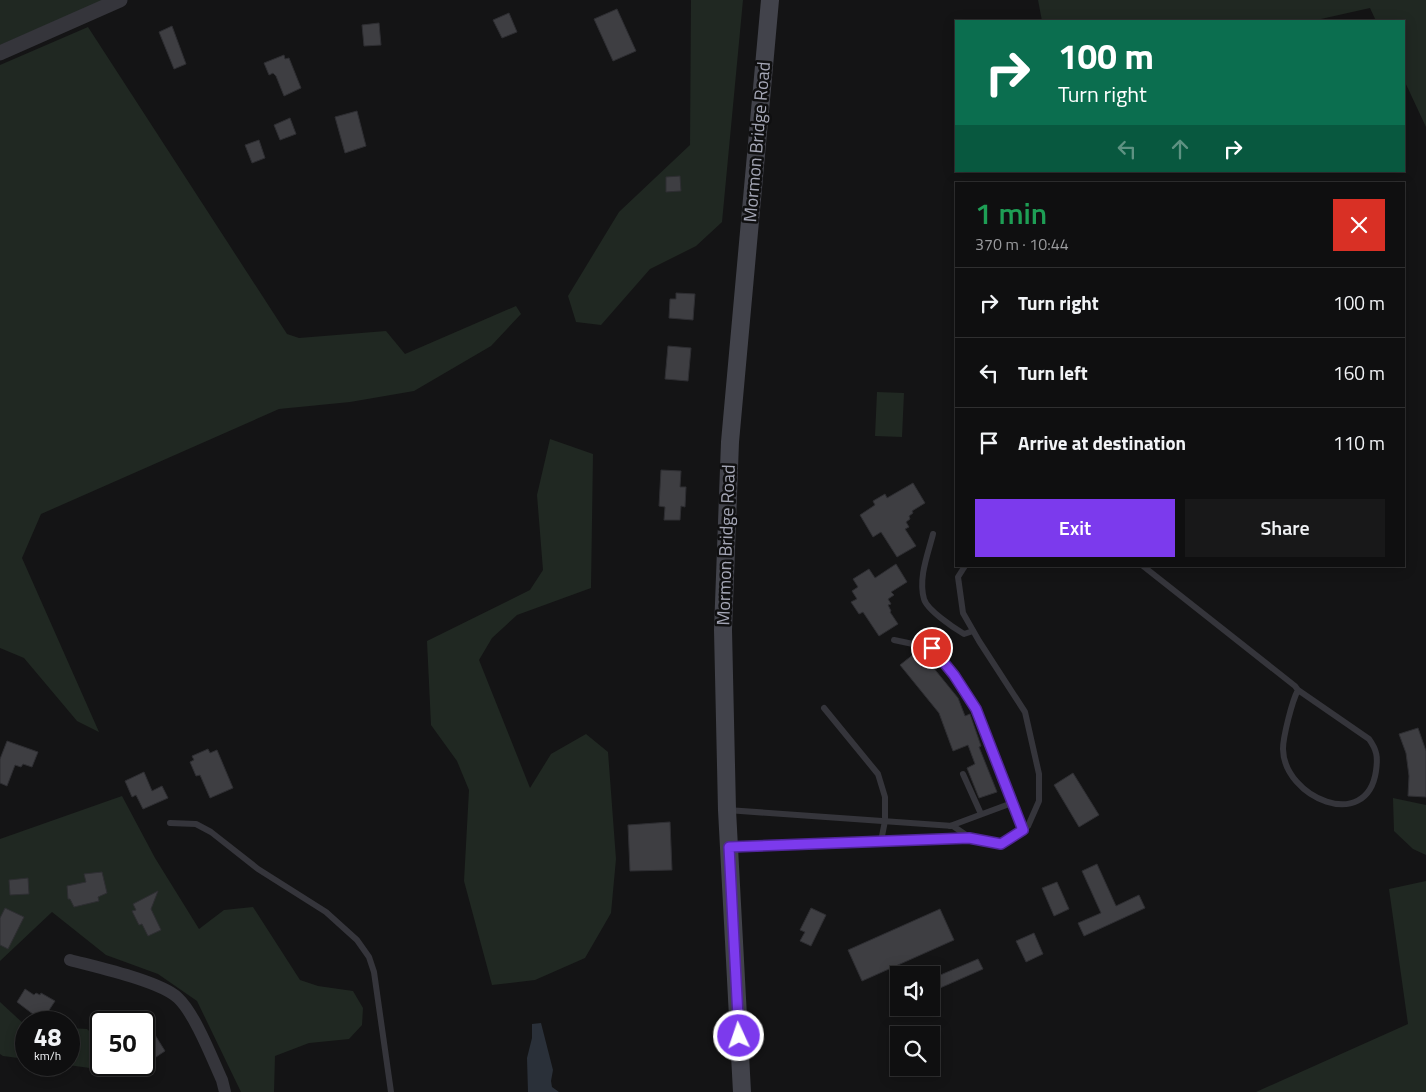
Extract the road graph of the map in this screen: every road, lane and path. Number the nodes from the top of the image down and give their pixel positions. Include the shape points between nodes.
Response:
1 (120, 0) edge
2 (770, 0) edge
3 (0, 53) edge
4 (933, 534) dead end
5 (964, 567) edge
6 (1144, 567) edge
7 (973, 631) junction
8 (894, 640) dead end
9 (1298, 690) junction
10 (824, 708) dead end
11 (963, 774) dead end
12 (1012, 803) junction
13 (727, 810) junction
14 (982, 814) junction
15 (885, 821) junction
16 (170, 823) dead end
17 (950, 826) junction
18 (1023, 830) junction
19 (969, 838) junction
20 (881, 841) junction
21 (729, 847) junction
22 (70, 960) dead end
23 (225, 1092) edge
24 (391, 1092) edge
25 (742, 1092) edge

1 - 3 street
2 - 13 main road, Mormon Bridge Road via 730,442 723,630
4 - 7 lane via 922,579 924,601 949,626 964,634
5 - 7 lane via 958,576 963,613
6 - 9 lane
7 - 18 lane via 1025,712 1039,774 1039,800 1028,826
8 - 12 lane via 932,648 954,675 976,709
9 - 9 lane via 1369,739 1376,749 1375,776 1368,792 1346,806 1331,804 1303,790 1287,766 1283,749 1285,735
10 - 15 lane via 878,774 885,797
11 - 14 lane
12 - 14 lane
12 - 18 lane
13 - 15 lane
13 - 21 main road, Mormon Bridge Road
14 - 17 lane
15 - 17 lane
15 - 20 lane
16 - 24 lane via 196,824 211,832 258,869 326,912 357,940 370,957 374,972
17 - 19 lane
18 - 19 lane via 1001,844
19 - 20 lane
20 - 21 lane
21 - 25 main road, Mormon Bridge Road
22 - 23 street via 160,986 180,999 189,1011

